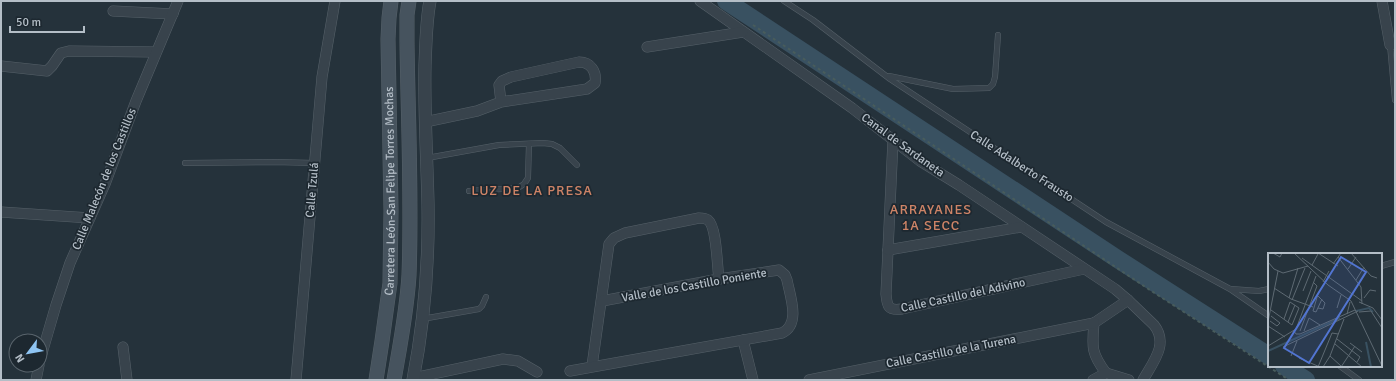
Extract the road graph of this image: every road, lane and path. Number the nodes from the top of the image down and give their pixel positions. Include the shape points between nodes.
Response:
1 (178, 1) edge
2 (335, 1) edge
3 (391, 1) edge
4 (409, 1) edge
5 (430, 1) edge
6 (700, 1) edge
7 (784, 1) edge
8 (1382, 1) edge
9 (112, 11) dead end
10 (173, 14) junction
11 (749, 22) dead end
12 (744, 32) junction
13 (998, 35) dead end
14 (1392, 44) edge
15 (647, 47) dead end
16 (156, 52) junction
17 (1, 66) edge
18 (886, 76) junction
19 (1395, 100) edge
20 (501, 102) junction
21 (425, 122) junction
22 (893, 140) junction
23 (529, 144) junction
24 (426, 158) junction
25 (185, 163) dead end
26 (315, 163) junction
27 (577, 165) dead end
28 (469, 192) dead end
29 (1, 212) edge
30 (90, 218) junction
31 (1021, 227) junction
32 (888, 250) junction
33 (1395, 262) edge
34 (1382, 266) edge
35 (1084, 269) junction
36 (719, 279) junction
37 (390, 283) junction
38 (1230, 289) junction
39 (1268, 289) edge
40 (486, 297) dead end
41 (1128, 300) junction
42 (602, 302) junction
43 (1268, 315) edge
44 (421, 320) junction
45 (1094, 323) junction
46 (48, 333) edge
47 (744, 340) junction
48 (124, 347) dead end
49 (592, 366) junction
50 (1268, 366) edge
51 (1269, 367) edge
52 (1341, 367) edge
53 (570, 371) dead end
54 (537, 372) dead end
55 (1106, 373) junction
56 (413, 379) edge
57 (126, 380) edge
58 (296, 380) edge
59 (376, 380) edge
60 (383, 380) edge
61 (394, 380) edge
62 (753, 380) edge
63 (809, 380) edge
64 (1093, 380) edge
65 (1128, 380) edge
66 (1143, 380) edge
67 (1289, 380) edge
68 (1359, 380) edge

1 - 10 street, Calle Malecón de los Castillos
2 - 26 street, Calle Tzulá via 322,77
3 - 37 main road, Carretera León-San Felipe Torres Mochas via 388,39
4 - 61 main road via 409,276
5 - 21 street via 426,40
6 - 12 street, Canal de Sardaneta
7 - 18 lane, Calle Adalberto Frausto
8 - 14 street
9 - 10 street
10 - 16 street, Calle Malecón de los Castillos
11 - 50 path
12 - 15 street
12 - 22 street, Canal de Sardaneta via 792,64
13 - 18 lane via 995,77 989,88 953,89
14 - 19 lane
16 - 17 street via 69,51 61,53 47,71
16 - 30 street, Calle Malecón de los Castillos
18 - 38 lane, Calle Adalberto Frausto via 1106,222
20 - 20 street via 587,89 596,78 592,67 579,62 511,77 499,86
20 - 21 street via 477,111
21 - 24 street
22 - 31 street, Canal de Sardaneta via 920,161
22 - 32 street, Calle Castillo del Adivino
23 - 24 lane via 499,145
23 - 27 lane via 543,143 556,146
23 - 28 lane via 528,178 524,184 518,188
24 - 44 street via 428,251
25 - 26 lane
26 - 58 street, Calle Tzulá
29 - 30 street
30 - 46 street, Calle Malecón de los Castillos via 70,263
31 - 32 street
31 - 35 street, Canal de Sardaneta
32 - 35 street, Calle Castillo del Adivino via 887,304 895,310
33 - 34 lane
35 - 41 street, Canal de Sardaneta
36 - 42 street, Valle de los Castillo Poniente
36 - 42 street via 713,230 708,220 698,218 625,233 611,241
36 - 47 street, Valle de los Castillo Poniente via 775,270 782,273 787,280 793,314 792,324 782,333
37 - 59 main road, Carretera León-San Felipe Torres Mochas
37 - 60 main road via 393,310
38 - 39 lane
38 - 43 lane, Calle Adalberto Frausto
40 - 44 lane via 479,309
41 - 45 street
41 - 66 street, Canal de Sardaneta via 1157,330 1161,338 1160,346
42 - 49 street
44 - 56 street
45 - 55 street via 1093,345 1096,360
45 - 63 street, Calle Castillo de la Turena
47 - 49 street, Valle de los Castillo Poniente
47 - 62 street
48 - 57 street
49 - 53 street, Valle de los Castillo Poniente
51 - 67 path
52 - 68 lane
54 - 56 street via 518,362 503,358
55 - 64 street
55 - 65 street

